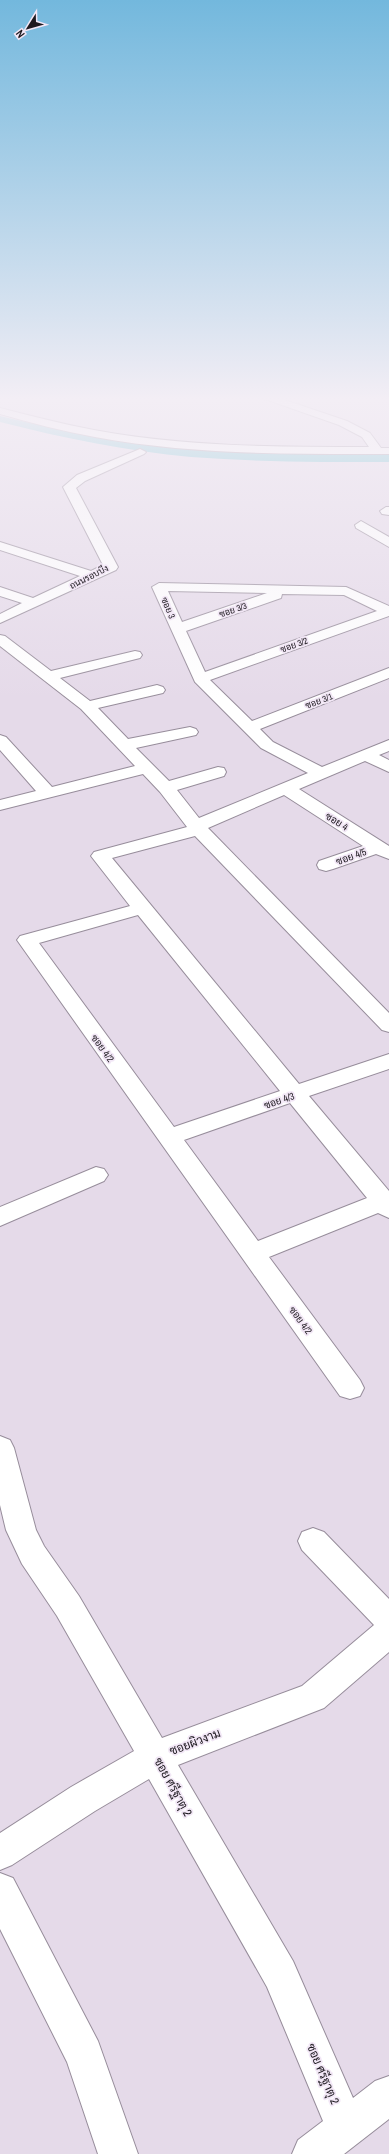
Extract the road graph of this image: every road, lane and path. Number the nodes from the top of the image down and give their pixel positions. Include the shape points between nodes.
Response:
1 (74, 499) edge
2 (361, 525) dead end
3 (383, 534) edge
4 (389, 543) edge
5 (0, 546) edge
6 (93, 576) junction
7 (0, 591) edge
8 (290, 591) junction
9 (34, 603) junction
10 (389, 611) edge
11 (0, 619) edge
12 (177, 629) junction
13 (0, 639) edge
14 (135, 655) dead end
15 (389, 673) edge
16 (47, 676) junction
17 (200, 679) junction
18 (157, 690) dead end
19 (87, 706) junction
20 (248, 728) junction
21 (190, 732) dead end
22 (0, 740) edge
23 (125, 745) junction
24 (389, 745) edge
25 (365, 755) junction
26 (389, 767) edge
27 (146, 768) junction
28 (218, 772) dead end
29 (321, 773) junction
30 (166, 788) junction
31 (285, 788) junction
32 (47, 792) junction
33 (0, 805) edge
34 (198, 828) junction
35 (383, 850) edge
36 (326, 865) dead end
37 (143, 908) junction
38 (389, 1025) edge
39 (389, 1061) edge
40 (296, 1095) junction
41 (169, 1137) junction
42 (96, 1175) dead end
43 (387, 1203) edge
44 (0, 1216) edge
45 (253, 1253) junction
46 (350, 1388) dead end
47 (0, 1448) edge
48 (313, 1542) dead end
49 (389, 1620) edge
50 (389, 1632) edge
51 (156, 1757) junction
52 (0, 1853) edge
53 (0, 1890) edge
54 (389, 2095) edge
55 (346, 2128) junction
56 (118, 2154) edge
57 (312, 2154) edge

1 - 6 street, ถนนรอบบึง via 111,567
2 - 3 street
3 - 4 street
5 - 6 street
6 - 9 street, ถนนรอบบึง
7 - 9 street
8 - 10 street, ซอย 3 via 346,591
8 - 12 street, ซอย 3/3
8 - 12 street, ซอย 3 via 159,587
9 - 11 street, ถนนรอบบึง
10 - 17 street, ซอย 3/2
12 - 17 street, ซอย 3
13 - 16 street
14 - 16 street
15 - 20 street, ซอย 3/1
16 - 19 street
17 - 20 street, ซอย 3
18 - 19 street
19 - 23 street
20 - 29 street, ซอย 3 via 267,745
21 - 23 street
22 - 32 street
23 - 27 street
24 - 25 street
25 - 26 street
25 - 29 street
27 - 30 street
27 - 32 street
28 - 30 street
29 - 31 street
30 - 34 street
31 - 34 street
31 - 35 street, ซอย 4
32 - 33 street
34 - 37 street via 100,856
34 - 38 street
35 - 36 street, ซอย 4/5
37 - 40 street
37 - 41 street, ซอย 4/2 via 26,940
39 - 40 street, ซอย 4/3
40 - 41 street, ซอย 4/3
40 - 43 street
41 - 45 street, ซอย 4/2
42 - 44 street
43 - 45 street
45 - 46 street, ซอย 4/2
47 - 51 street, ซอย ศรีฐาตุ 2 via 21,1530 32,1554 68,1606
48 - 49 street
50 - 51 street, ซอยผิวงาม via 313,1697
51 - 52 street, ซอยผิวงาม via 83,1799
51 - 55 street, ซอย ศรีฐาตุ 2 via 280,1974
53 - 56 street via 84,2055
54 - 55 street
55 - 57 street

